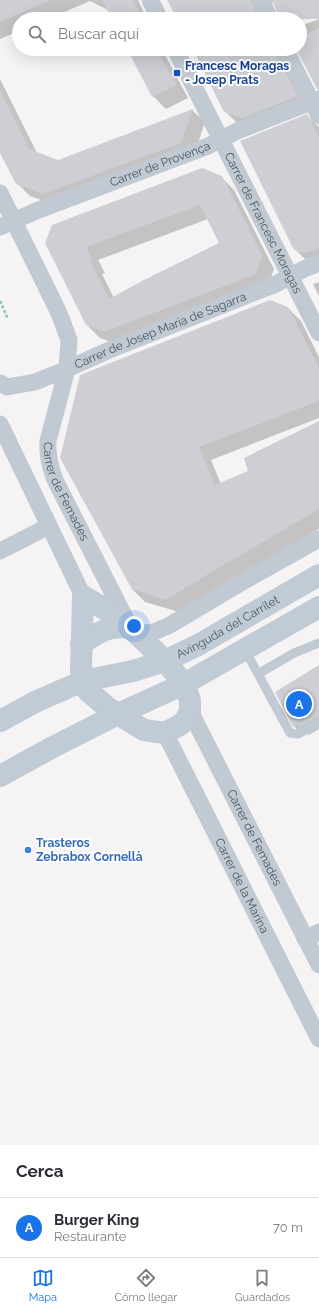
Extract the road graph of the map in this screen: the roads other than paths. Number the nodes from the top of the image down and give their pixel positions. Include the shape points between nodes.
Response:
1 (150, 0) edge
2 (261, 0) edge
3 (156, 12) edge
4 (267, 12) edge
5 (178, 56) edge
6 (289, 56) edge
7 (317, 106) edge
8 (220, 139) junction
9 (0, 193) edge
10 (7, 224) edge
11 (319, 263) edge
12 (290, 276) junction
13 (319, 333) edge
14 (67, 369) junction
15 (0, 383) edge
16 (0, 424) edge
17 (49, 526) junction
18 (319, 538) edge
19 (0, 551) edge
20 (319, 575) edge
21 (83, 596) junction
22 (319, 607) edge
23 (134, 631) junction
24 (82, 644) junction
25 (319, 644) edge
26 (245, 650) junction
27 (165, 661) junction
28 (258, 674) junction
29 (83, 681) junction
30 (184, 684) junction
31 (190, 711) junction
32 (118, 714) junction
33 (0, 721) edge
34 (319, 723) edge
35 (165, 733) junction
36 (0, 776) edge
37 (312, 936) edge
38 (319, 965) edge
39 (319, 1038) edge

1 - 3 street
2 - 4 street
5 - 8 street, Carrer de Francesc Moragas
6 - 7 street
7 - 8 street, Carrer de Provença via 237,131
8 - 10 street, Carrer de Provença via 208,146
8 - 12 street, Carrer de Francesc Moragas
9 - 10 street, Carrer de Femades
10 - 14 street, Carrer de Femades via 59,313 69,340
11 - 12 street, Carrer de Josep Maria de Sagarra
12 - 13 street, Carrer de Francesc Moragas
12 - 14 street, Carrer de Josep Maria de Sagarra
14 - 15 street, Carrer de Josep Maria de Sagarra via 34,382 7,387
14 - 23 street, Carrer de Femades via 48,441 50,467
16 - 17 street
17 - 19 street
17 - 21 street
18 - 23 street via 170,625 154,632
20 - 27 main road, Avinguda del Carrilet via 198,645
21 - 23 main road
21 - 24 main road
22 - 26 main road
23 - 24 main road via 112,627
23 - 27 main road
24 - 29 main road
25 - 28 lane via 294,653
26 - 28 lane
26 - 30 main road
27 - 29 main road, Avinguda del Carrilet via 133,671
27 - 30 main road
28 - 34 lane via 290,733 298,734
29 - 32 main road via 96,698
29 - 33 main road, Avinguda del Carrilet via 37,700
30 - 31 main road via 190,700
30 - 32 main road
31 - 35 main road via 185,721
31 - 37 street, Carrer de Femades
32 - 35 main road via 144,730
32 - 36 main road
35 - 39 street, Carrer de la Marina
37 - 38 street, Carrer de Femades

